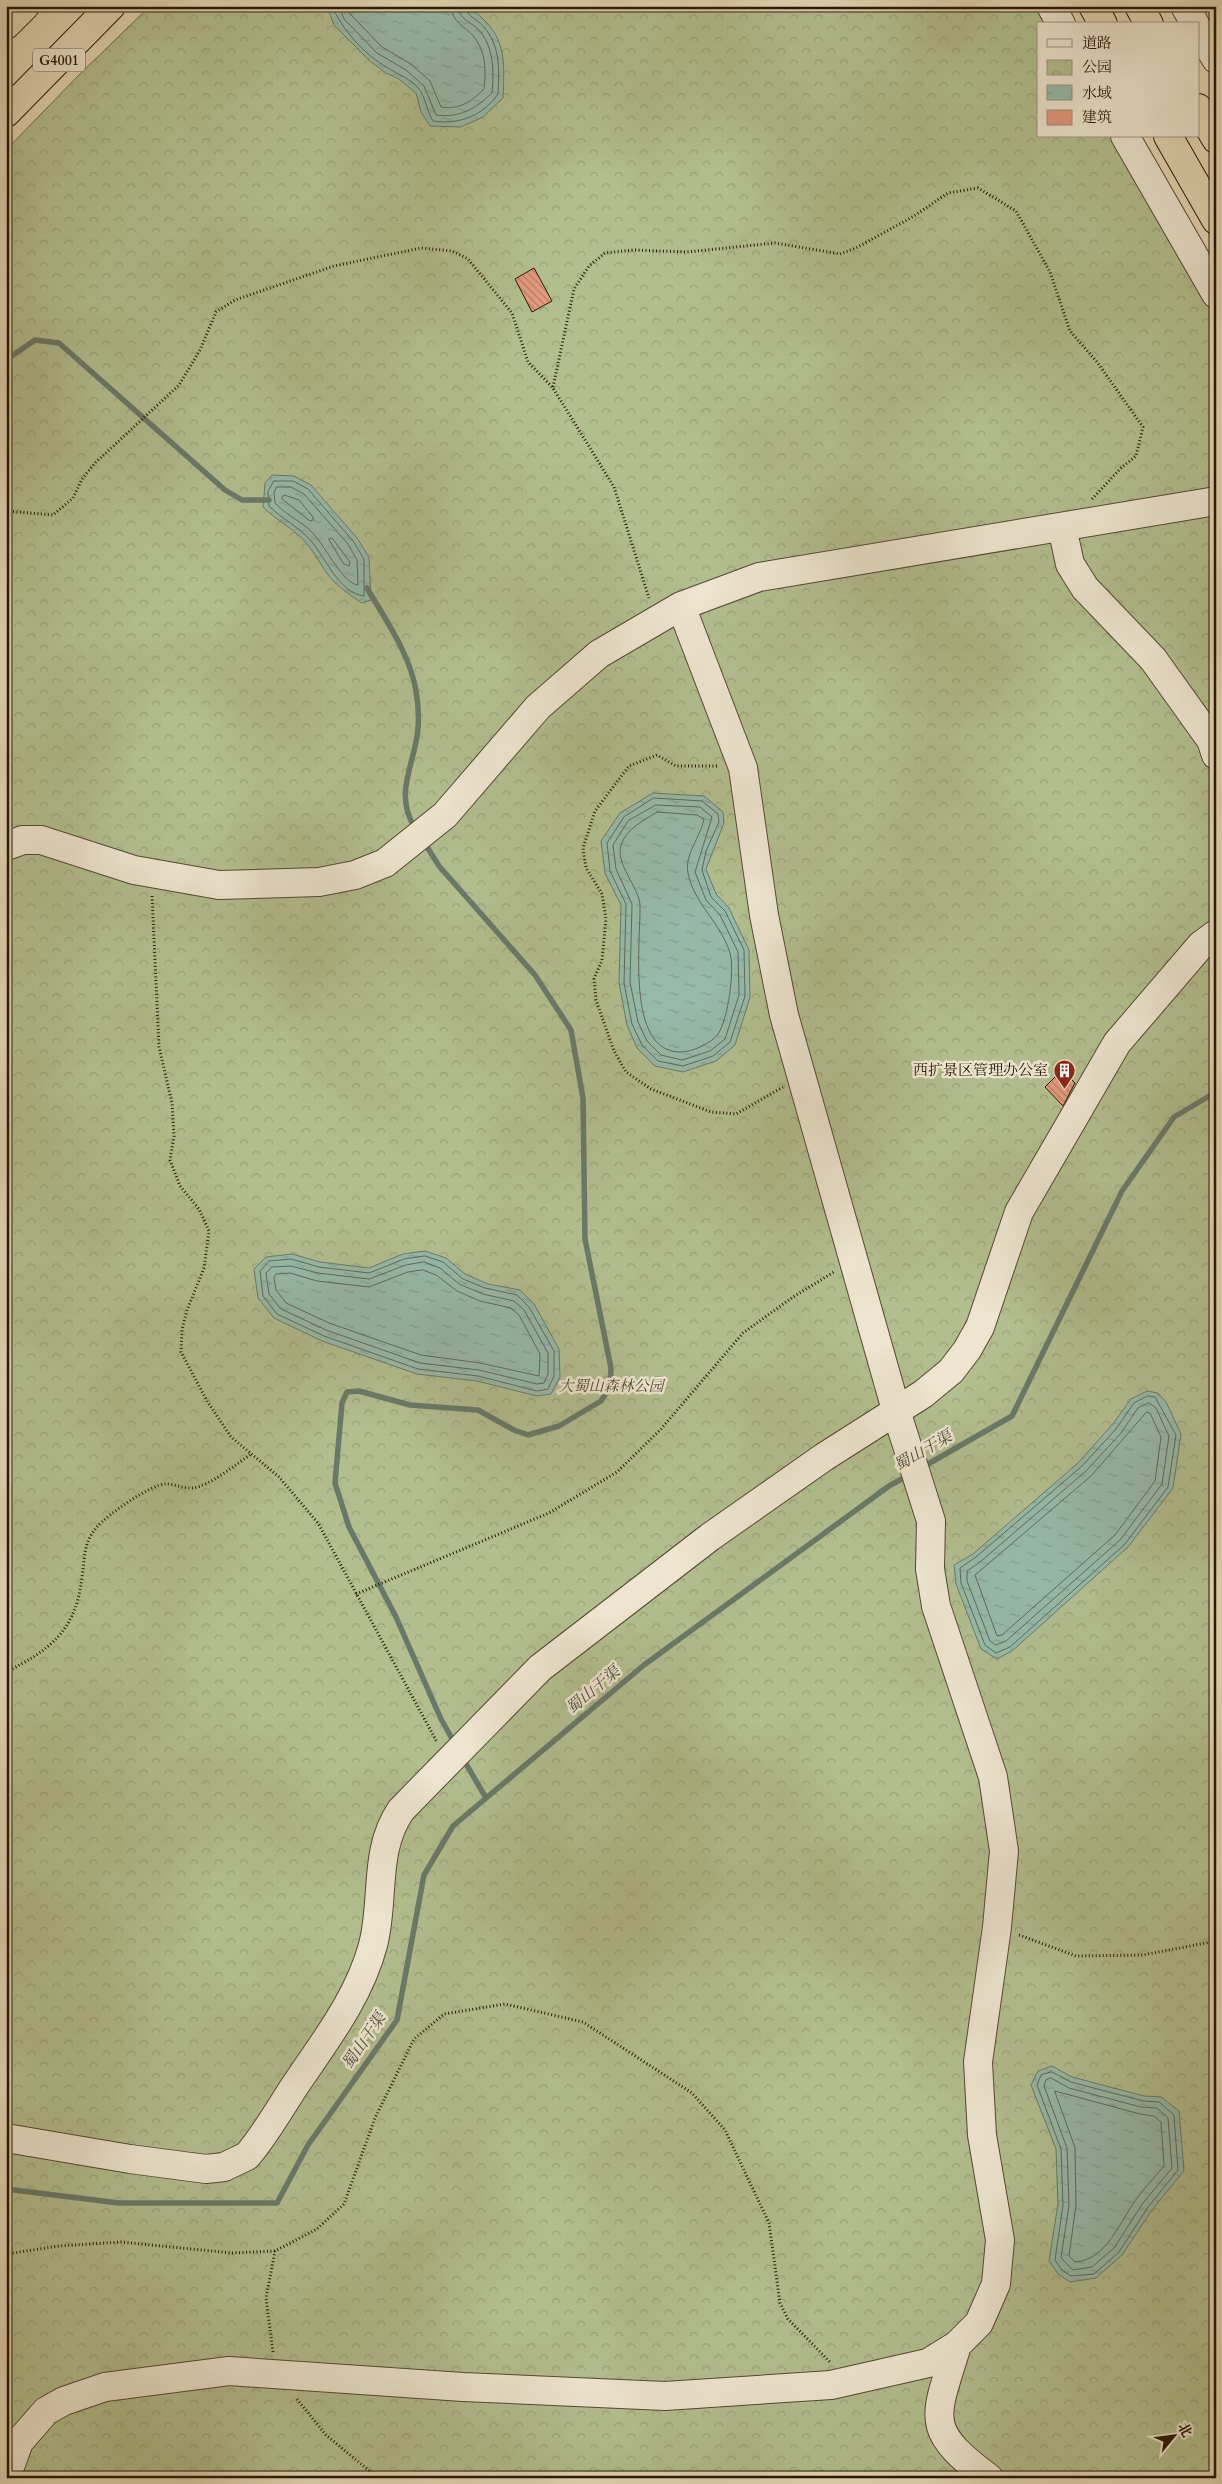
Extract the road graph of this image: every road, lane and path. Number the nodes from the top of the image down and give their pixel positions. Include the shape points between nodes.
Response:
1 (25, 6) edge
2 (111, 6) edge
3 (1051, 6) edge
4 (1093, 6) edge
5 (1139, 6) edge
6 (1185, 6) edge
7 (1060, 22) edge
8 (1102, 22) edge
9 (1148, 22) edge
10 (1194, 22) edge
11 (6, 25) edge
12 (1200, 32) edge
13 (1216, 59) edge
14 (1200, 111) edge
15 (6, 113) edge
16 (1126, 138) edge
17 (1169, 138) edge
18 (1216, 139) edge
19 (1216, 220) edge
20 (1216, 294) edge
21 (553, 388) junction
22 (1216, 502) edge
23 (6, 511) edge
24 (1069, 526) junction
25 (681, 606) junction
26 (657, 621) junction
27 (1216, 755) edge
28 (743, 768) junction
29 (6, 846) edge
30 (151, 873) junction
31 (1216, 934) edge
32 (802, 1076) junction
33 (854, 1261) junction
34 (897, 1413) junction
35 (251, 1454) junction
36 (356, 1594) junction
37 (6, 1672) edge
38 (455, 1755) junction
39 (997, 1927) junction
40 (1216, 1941) edge
41 (6, 2138) edge
42 (6, 2252) edge
43 (957, 2345) junction
44 (913, 2366) junction
45 (847, 2381) junction
46 (941, 2399) junction
47 (6, 2478) edge
48 (989, 2478) edge

1 - 11 highway
2 - 15 highway, G4001
3 - 7 street
4 - 8 highway
5 - 9 highway
6 - 10 street
12 - 13 street
14 - 18 highway
16 - 20 street
17 - 19 highway
21 - 23 path via 528,362 512,313 468,259 452,251 421,248 334,266 228,304 216,312 200,350 179,385 95,463 73,498 53,515
21 - 24 path via 574,289 590,266 605,253 633,250 687,252 776,243 840,254 914,216 948,193 978,188 1016,211 1050,272 1070,331 1097,362 1143,427 1136,456 1094,496
21 - 26 path via 614,487
22 - 24 street
24 - 25 street via 759,577
24 - 27 street via 1070,564 1086,588 1153,660 1211,740
25 - 26 street
25 - 28 street
26 - 30 street via 599,654 538,707 445,814 385,863 355,875 319,882 219,885
28 - 32 street via 764,914 784,1015
28 - 32 path via 676,766 657,755 629,766 595,811 584,848 586,868 602,894 606,919 602,960 594,979 596,1000 614,1051 626,1072 651,1089 711,1112 736,1114
29 - 30 street via 22,840 41,840
30 - 35 path via 159,1048 172,1103 174,1136 170,1160 180,1186 199,1209 209,1231 204,1268 182,1330 181,1352 231,1437
31 - 34 street via 1201,945 1117,1043 1019,1212 980,1327 967,1350 951,1371
32 - 33 street
33 - 34 street
33 - 36 path via 793,1297 743,1333 661,1429 617,1472 549,1513
34 - 38 street via 824,1457 710,1537 540,1668
34 - 39 street via 932,1521 930,1569 936,1606 993,1777 1004,1852
35 - 36 path via 279,1477 318,1523
35 - 37 path via 221,1475 193,1488 165,1484 142,1492 97,1527 85,1547 79,1600 64,1632 31,1660
36 - 38 path
38 - 41 street via 391,1824 384,1845 379,1882 377,1930 351,2002 247,2156 224,2167 206,2169
39 - 40 path via 1076,1956 1143,1955
39 - 43 street via 978,2062 982,2135 1000,2240 996,2284 979,2323
42 - 45 path via 121,2242 232,2253 274,2251 317,2229 344,2204 375,2118 414,2039 444,2014 505,2004 583,2022 692,2093 725,2130 769,2223 780,2303 788,2319
43 - 44 street via 928,2363
43 - 46 street
44 - 45 street
44 - 46 street via 929,2374
45 - 47 street via 831,2385 665,2396 463,2387 229,2371 105,2388 64,2401 46,2412 28,2430
46 - 48 street via 938,2416 945,2437 962,2458

